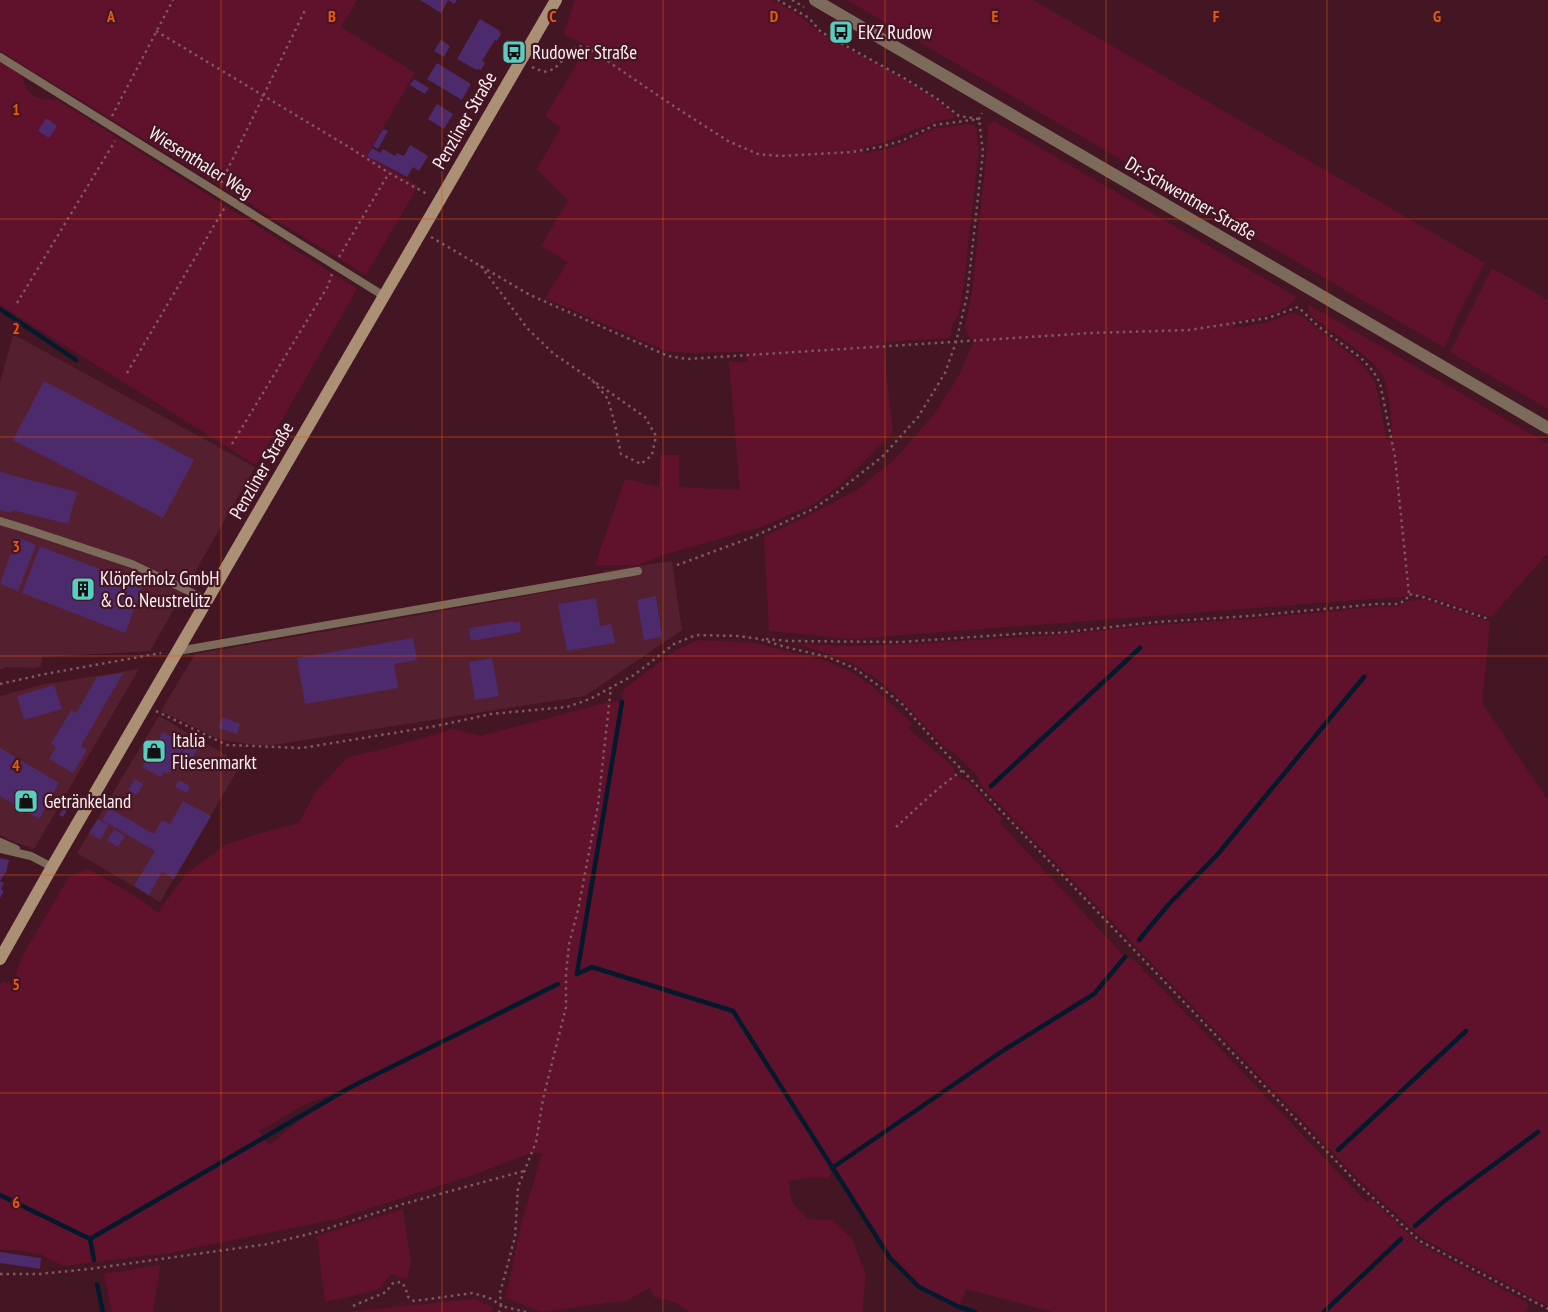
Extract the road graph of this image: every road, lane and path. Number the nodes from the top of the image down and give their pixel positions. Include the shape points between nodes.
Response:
1 (173, 0) edge
2 (556, 0) edge
3 (778, 0) edge
4 (815, 0) edge
5 (306, 8) dead end
6 (156, 31) junction
7 (0, 57) edge
8 (521, 61) junction
9 (263, 96) junction
10 (989, 100) junction
11 (979, 119) junction
12 (108, 124) junction
13 (121, 131) junction
14 (389, 173) junction
15 (217, 191) junction
16 (230, 200) junction
17 (439, 200) junction
18 (421, 231) junction
19 (480, 265) junction
20 (336, 266) junction
21 (384, 296) junction
22 (17, 303) dead end
23 (956, 342) junction
24 (127, 373) dead end
25 (592, 380) junction
26 (1548, 428) edge
27 (232, 444) dead end
28 (0, 522) edge
29 (677, 565) dead end
30 (638, 571) dead end
31 (1409, 594) junction
32 (207, 600) junction
33 (1489, 619) dead end
34 (760, 639) junction
35 (178, 651) junction
36 (0, 684) edge
37 (611, 687) junction
38 (146, 706) junction
39 (963, 770) junction
40 (896, 827) dead end
41 (0, 842) edge
42 (0, 849) edge
43 (31, 856) junction
44 (52, 867) junction
45 (0, 959) edge
46 (524, 1171) junction
47 (0, 1274) edge
48 (1547, 1304) edge
49 (353, 1306) dead end
50 (501, 1306) junction
51 (1546, 1309) edge
52 (499, 1312) edge
53 (526, 1312) edge

1 - 6 path
2 - 8 main road, Penzliner Straße
3 - 11 path via 809,18 822,32 904,78 959,116
4 - 10 street, Dr.-Schwentner-Straße
5 - 9 path
6 - 9 path
6 - 12 path
7 - 12 lane, Wiesenthaler Weg
8 - 11 path via 544,72 554,68 577,46 587,48 728,141 758,154 852,152 902,141 935,125
8 - 17 main road, Penzliner Straße
9 - 14 path
9 - 15 path
10 - 11 path
10 - 26 street, Dr.-Schwentner-Straße
11 - 23 path via 984,152 968,296
12 - 13 lane, Wiesenthaler Weg
13 - 15 lane, Wiesenthaler Weg
13 - 22 path
14 - 17 path
14 - 20 path
15 - 16 lane, Wiesenthaler Weg
16 - 20 lane, Wiesenthaler Weg
16 - 24 path
17 - 18 main road, Penzliner Straße
18 - 19 path
18 - 21 main road, Penzliner Straße
19 - 23 path via 530,295 668,356 687,359
19 - 25 path via 527,328 554,354
20 - 21 lane, Wiesenthaler Weg
20 - 27 path via 328,286
21 - 32 main road, Penzliner Straße
23 - 29 path via 945,373 918,418 883,456 813,508 753,537
23 - 31 path via 1189,330 1268,318 1298,307 1361,358 1380,383 1395,457
25 - 25 path via 608,399 621,454 641,464 652,455 656,436 645,417
28 - 32 lane via 132,564
30 - 35 lane
31 - 33 path
31 - 34 path via 1398,604 1057,633 901,642
32 - 35 main road, Penzliner Straße
34 - 37 path via 696,635 674,644 634,675
34 - 39 path via 828,657 854,668 902,704
35 - 36 path
35 - 38 main road, Penzliner Straße
37 - 38 path via 567,707 491,714 302,748 227,745
37 - 46 path via 598,805 569,944 566,1007 536,1142
38 - 44 main road, Penzliner Straße
39 - 40 path
39 - 51 path via 1339,1164 1413,1235
41 - 43 lane
42 - 43 lane
43 - 44 lane
44 - 45 main road, Penzliner Straße
46 - 47 path via 268,1244 89,1269
46 - 50 path via 518,1187 514,1237 500,1293
48 - 51 path
49 - 50 path via 401,1282 407,1296 414,1301 473,1293 492,1298
50 - 52 path
50 - 53 path

